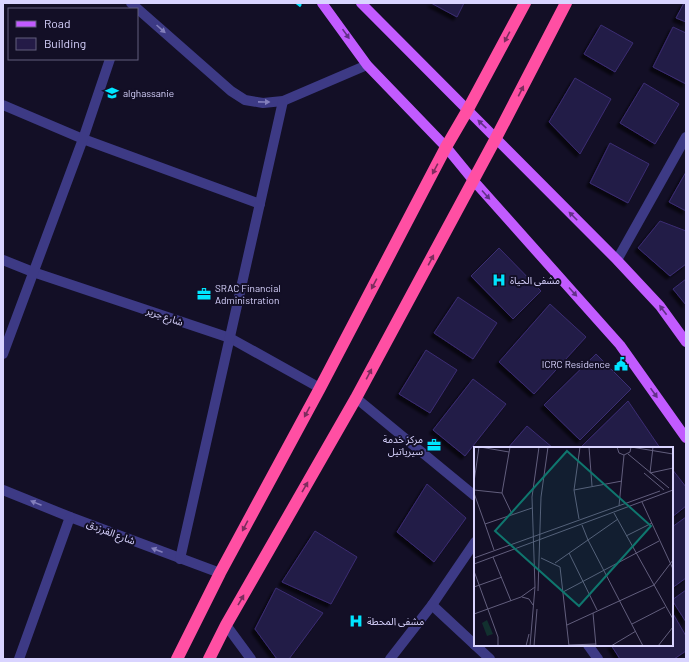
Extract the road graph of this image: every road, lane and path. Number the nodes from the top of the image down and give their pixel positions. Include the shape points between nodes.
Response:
1 (322, 3) edge
2 (361, 3) edge
3 (525, 3) edge
4 (566, 3) edge
5 (138, 8) edge
6 (110, 60) edge
7 (367, 64) junction
8 (283, 101) junction
9 (3, 105) edge
10 (467, 111) junction
11 (686, 137) edge
12 (496, 138) junction
13 (83, 139) junction
14 (446, 147) junction
15 (683, 148) edge
16 (473, 180) junction
17 (260, 204) junction
18 (3, 260) edge
19 (617, 260) junction
20 (33, 272) junction
21 (230, 338) junction
22 (686, 342) edge
23 (3, 354) edge
24 (320, 388) junction
25 (356, 398) junction
26 (686, 438) edge
27 (3, 490) edge
28 (474, 495) edge
29 (70, 517) junction
30 (474, 543) edge
31 (180, 559) junction
32 (220, 573) junction
33 (432, 605) junction
34 (226, 626) junction
35 (474, 644) edge
36 (476, 646) edge
37 (589, 646) edge
38 (19, 659) edge
39 (177, 659) edge
40 (208, 659) edge
41 (251, 659) edge
42 (390, 659) edge
43 (490, 659) edge
44 (598, 659) edge

1 -> 7 main road
2 - 10 main road
3 -> 10 highway
12 -> 4 highway
5 -> 8 street via 231,91 245,100 263,103
6 - 13 street
7 - 8 street
7 - 14 main road
8 - 17 street
9 - 13 street
12 -> 10 main road
10 - 14 highway
11 - 15 street
12 - 16 highway
19 -> 12 main road
13 - 17 street
13 - 20 street
14 - 16 main road
14 -> 24 highway
15 - 19 street
25 -> 16 highway
16 -> 26 main road via 620,345
17 - 21 street
18 - 20 street, شارع جرير
22 -> 19 main road via 660,306
20 - 21 street, شارع جرير
20 - 23 street
21 - 24 street, شارع جرير
21 - 31 street
24 -> 32 highway
25 - 28 street
34 -> 25 highway
29 -> 27 street, شارع الفرزدق
31 -> 29 street, شارع الفرزدق
29 - 38 street
30 - 33 street
31 - 32 street, شارع الفرزدق
32 - 39 highway
33 - 35 street
33 - 42 street
34 - 40 highway
34 - 41 street
36 - 43 street
37 - 44 street

